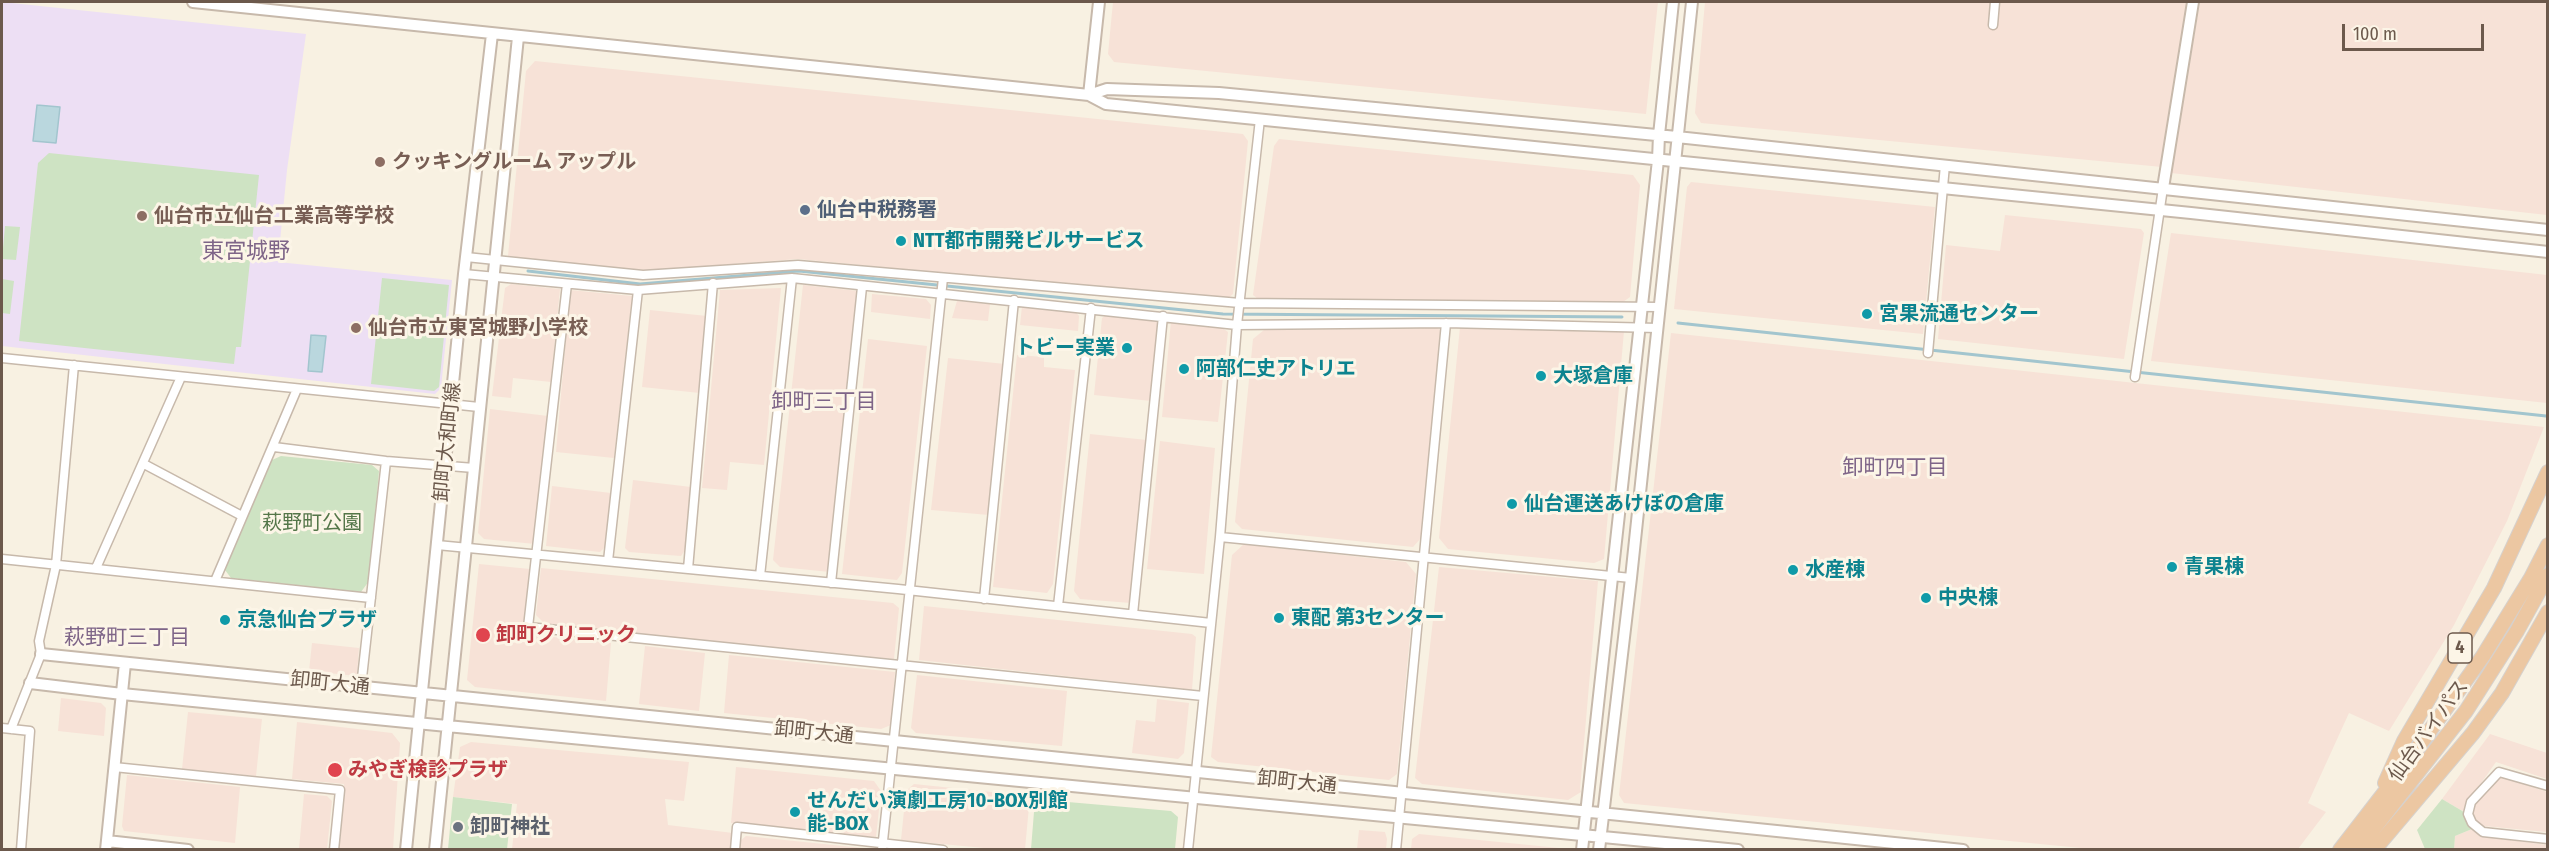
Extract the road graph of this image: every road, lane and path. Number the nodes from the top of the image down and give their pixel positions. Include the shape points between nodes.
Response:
1 (193, 2) edge
2 (1099, 2) edge
3 (1672, 2) edge
4 (1692, 2) edge
5 (1995, 2) edge
6 (2193, 2) edge
7 (1993, 25) dead end
8 (492, 34) junction
9 (518, 37) junction
10 (1089, 95) junction
11 (1260, 119) junction
12 (1659, 135) junction
13 (1677, 137) junction
14 (1658, 160) junction
15 (1675, 162) junction
16 (1945, 165) junction
17 (1943, 188) junction
18 (2163, 188) junction
19 (2161, 210) junction
20 (2547, 230) edge
21 (2547, 252) edge
22 (466, 257) junction
23 (495, 260) junction
24 (464, 274) junction
25 (493, 277) junction
26 (792, 278) junction
27 (943, 278) junction
28 (713, 283) junction
29 (567, 284) junction
30 (862, 287) junction
31 (638, 290) junction
32 (941, 294) junction
33 (1014, 300) junction
34 (1239, 304) junction
35 (1642, 306) junction
36 (1660, 307) junction
37 (1091, 308) junction
38 (1163, 316) junction
39 (1238, 322) junction
40 (1446, 323) junction
41 (1640, 328) junction
42 (1658, 328) junction
43 (1928, 353) dead end
44 (2, 358) edge
45 (74, 364) junction
46 (181, 377) junction
47 (2135, 377) dead end
48 (297, 389) junction
49 (452, 405) junction
50 (479, 407) junction
51 (274, 447) junction
52 (386, 461) junction
53 (144, 464) junction
54 (446, 465) junction
55 (474, 468) junction
56 (2547, 471) edge
57 (242, 516) junction
58 (1220, 537) junction
59 (2547, 544) edge
60 (437, 545) junction
61 (466, 548) junction
62 (537, 554) junction
63 (1424, 557) junction
64 (2, 559) edge
65 (608, 561) junction
66 (56, 565) junction
67 (96, 568) junction
68 (688, 569) junction
69 (2547, 575) edge
70 (760, 576) junction
71 (1612, 576) junction
72 (1631, 578) junction
73 (215, 581) junction
74 (831, 583) junction
75 (909, 591) junction
76 (371, 598) junction
77 (984, 599) junction
78 (1058, 606) junction
79 (2547, 612) edge
80 (1133, 614) junction
81 (1211, 623) junction
82 (41, 654) junction
83 (125, 663) junction
84 (901, 664) junction
85 (30, 683) junction
86 (361, 687) junction
87 (422, 693) junction
88 (122, 694) junction
89 (450, 696) junction
90 (1203, 696) junction
91 (418, 723) junction
92 (447, 726) junction
93 (6, 728) edge
94 (892, 740) junction
95 (114, 767) junction
96 (890, 768) junction
97 (1195, 772) junction
98 (2547, 786) edge
99 (1401, 793) junction
100 (1193, 798) junction
101 (2379, 799) junction
102 (2410, 807) junction
103 (1586, 812) junction
104 (1603, 814) junction
105 (1399, 817) junction
106 (1583, 835) junction
107 (1600, 837) junction
108 (2547, 839) edge
109 (107, 845) edge
110 (882, 846) edge
111 (21, 849) edge
112 (180, 849) edge
113 (334, 849) edge
114 (406, 849) edge
115 (435, 849) edge
116 (735, 849) edge
117 (943, 849) edge
118 (1188, 849) edge
119 (1396, 849) edge
120 (1582, 849) edge
121 (1599, 849) edge
122 (1738, 849) edge
123 (1963, 849) edge
124 (2340, 849) edge
125 (2357, 849) edge
126 (2374, 849) edge
127 (2387, 849) edge

1 - 8 street
2 - 10 street
3 - 12 street
4 - 13 street
5 - 7 street
6 - 18 street
8 - 9 street
8 - 22 street, 卸町大和町線
9 - 10 street
9 - 23 street, 卸町大和町線
10 - 11 street via 1106,104
10 - 12 street via 1107,89 1220,93
11 - 14 street
11 - 34 street
12 - 13 street
12 - 14 street
13 - 15 street
13 - 16 street
14 - 15 street
14 - 35 street
15 - 17 street
15 - 36 street
16 - 17 street
16 - 18 street
17 - 19 street
17 - 43 street
18 - 19 street
18 - 20 street
19 - 21 street
19 - 47 street
22 - 23 street
22 - 24 street, 卸町大和町線
23 - 25 street, 卸町大和町線
23 - 27 street via 643,275 798,265
24 - 25 street
24 - 49 street, 卸町大和町線
25 - 29 street
25 - 50 street, 卸町大和町線
26 - 28 street
26 - 30 street
26 - 70 street
27 - 32 street
27 - 34 street
28 - 31 street
28 - 68 street
29 - 31 street
29 - 62 street
30 - 32 street
30 - 74 street
31 - 65 street
32 - 33 street
32 - 75 street
33 - 37 street
33 - 77 street
34 - 35 street
34 - 39 street
35 - 36 street
35 - 41 street
36 - 42 street
37 - 38 street
37 - 78 street
38 - 39 street
38 - 80 street
39 - 40 street
39 - 58 street
40 - 41 street
40 - 63 street
41 - 42 street
41 - 71 street
42 - 72 street
44 - 45 street
45 - 46 street
45 - 66 street
46 - 48 street
46 - 53 street
48 - 49 street
48 - 51 street
49 - 50 street
49 - 54 street, 卸町大和町線
50 - 55 street, 卸町大和町線
51 - 52 street
51 - 57 street
52 - 54 street
52 - 76 street
53 - 57 street
53 - 67 street
54 - 55 street
54 - 60 street, 卸町大和町線
55 - 61 street, 卸町大和町線
56 - 101 highway, 4 via 2494,588 2404,741
57 - 73 street
58 - 63 street
58 - 81 street
59 - 101 highway, 仙台バイパス / 4 via 2483,656
60 - 61 street
60 - 87 street, 卸町大和町線
61 - 62 street
61 - 89 street, 卸町大和町線
62 - 65 street
62 - 84 street via 528,627
63 - 71 street
63 - 99 street
64 - 66 street
65 - 68 street
66 - 67 street
66 - 82 street via 39,641
67 - 73 street
68 - 70 street
69 - 125 highway, 仙台バイパス / 4 via 2466,711
70 - 74 street
71 - 72 street
71 - 103 street
72 - 104 street
73 - 76 street
74 - 75 street
75 - 77 street
75 - 84 street
76 - 86 street
77 - 78 street
78 - 80 street
79 - 102 highway via 2474,734
80 - 81 street
81 - 90 street
82 - 83 street, 卸町大通
82 - 85 street
83 - 86 street, 卸町大通
83 - 88 street
84 - 90 street
84 - 94 street
85 - 88 street
85 - 93 street
86 - 87 street, 卸町大通
87 - 89 street, 卸町大通
87 - 91 street, 卸町大和町線
88 - 91 street
88 - 95 street
89 - 92 street, 卸町大和町線
89 - 94 street, 卸町大通
90 - 97 street
91 - 92 street
91 - 114 street, 卸町大和町線
92 - 96 street
92 - 115 street, 卸町大和町線
93 - 111 street via 30,731
94 - 96 street
94 - 97 street, 卸町大通
95 - 109 street
95 - 113 street via 340,790
96 - 100 street
96 - 110 street
97 - 99 street, 卸町大通
97 - 100 street
98 - 108 street via 2499,772 2471,801 2468,814 2483,832
99 - 103 street, 卸町大通
99 - 105 street
100 - 105 street
100 - 118 street
101 - 124 highway, 仙台バイパス / 4
102 - 126 highway
102 - 127 highway
103 - 104 street, 卸町大通
103 - 106 street
104 - 107 street
104 - 123 street, 卸町大通
105 - 106 street
105 - 119 street
106 - 107 street
106 - 120 street
107 - 121 street
107 - 122 street
109 - 112 street
110 - 116 street via 737,827
110 - 117 street

